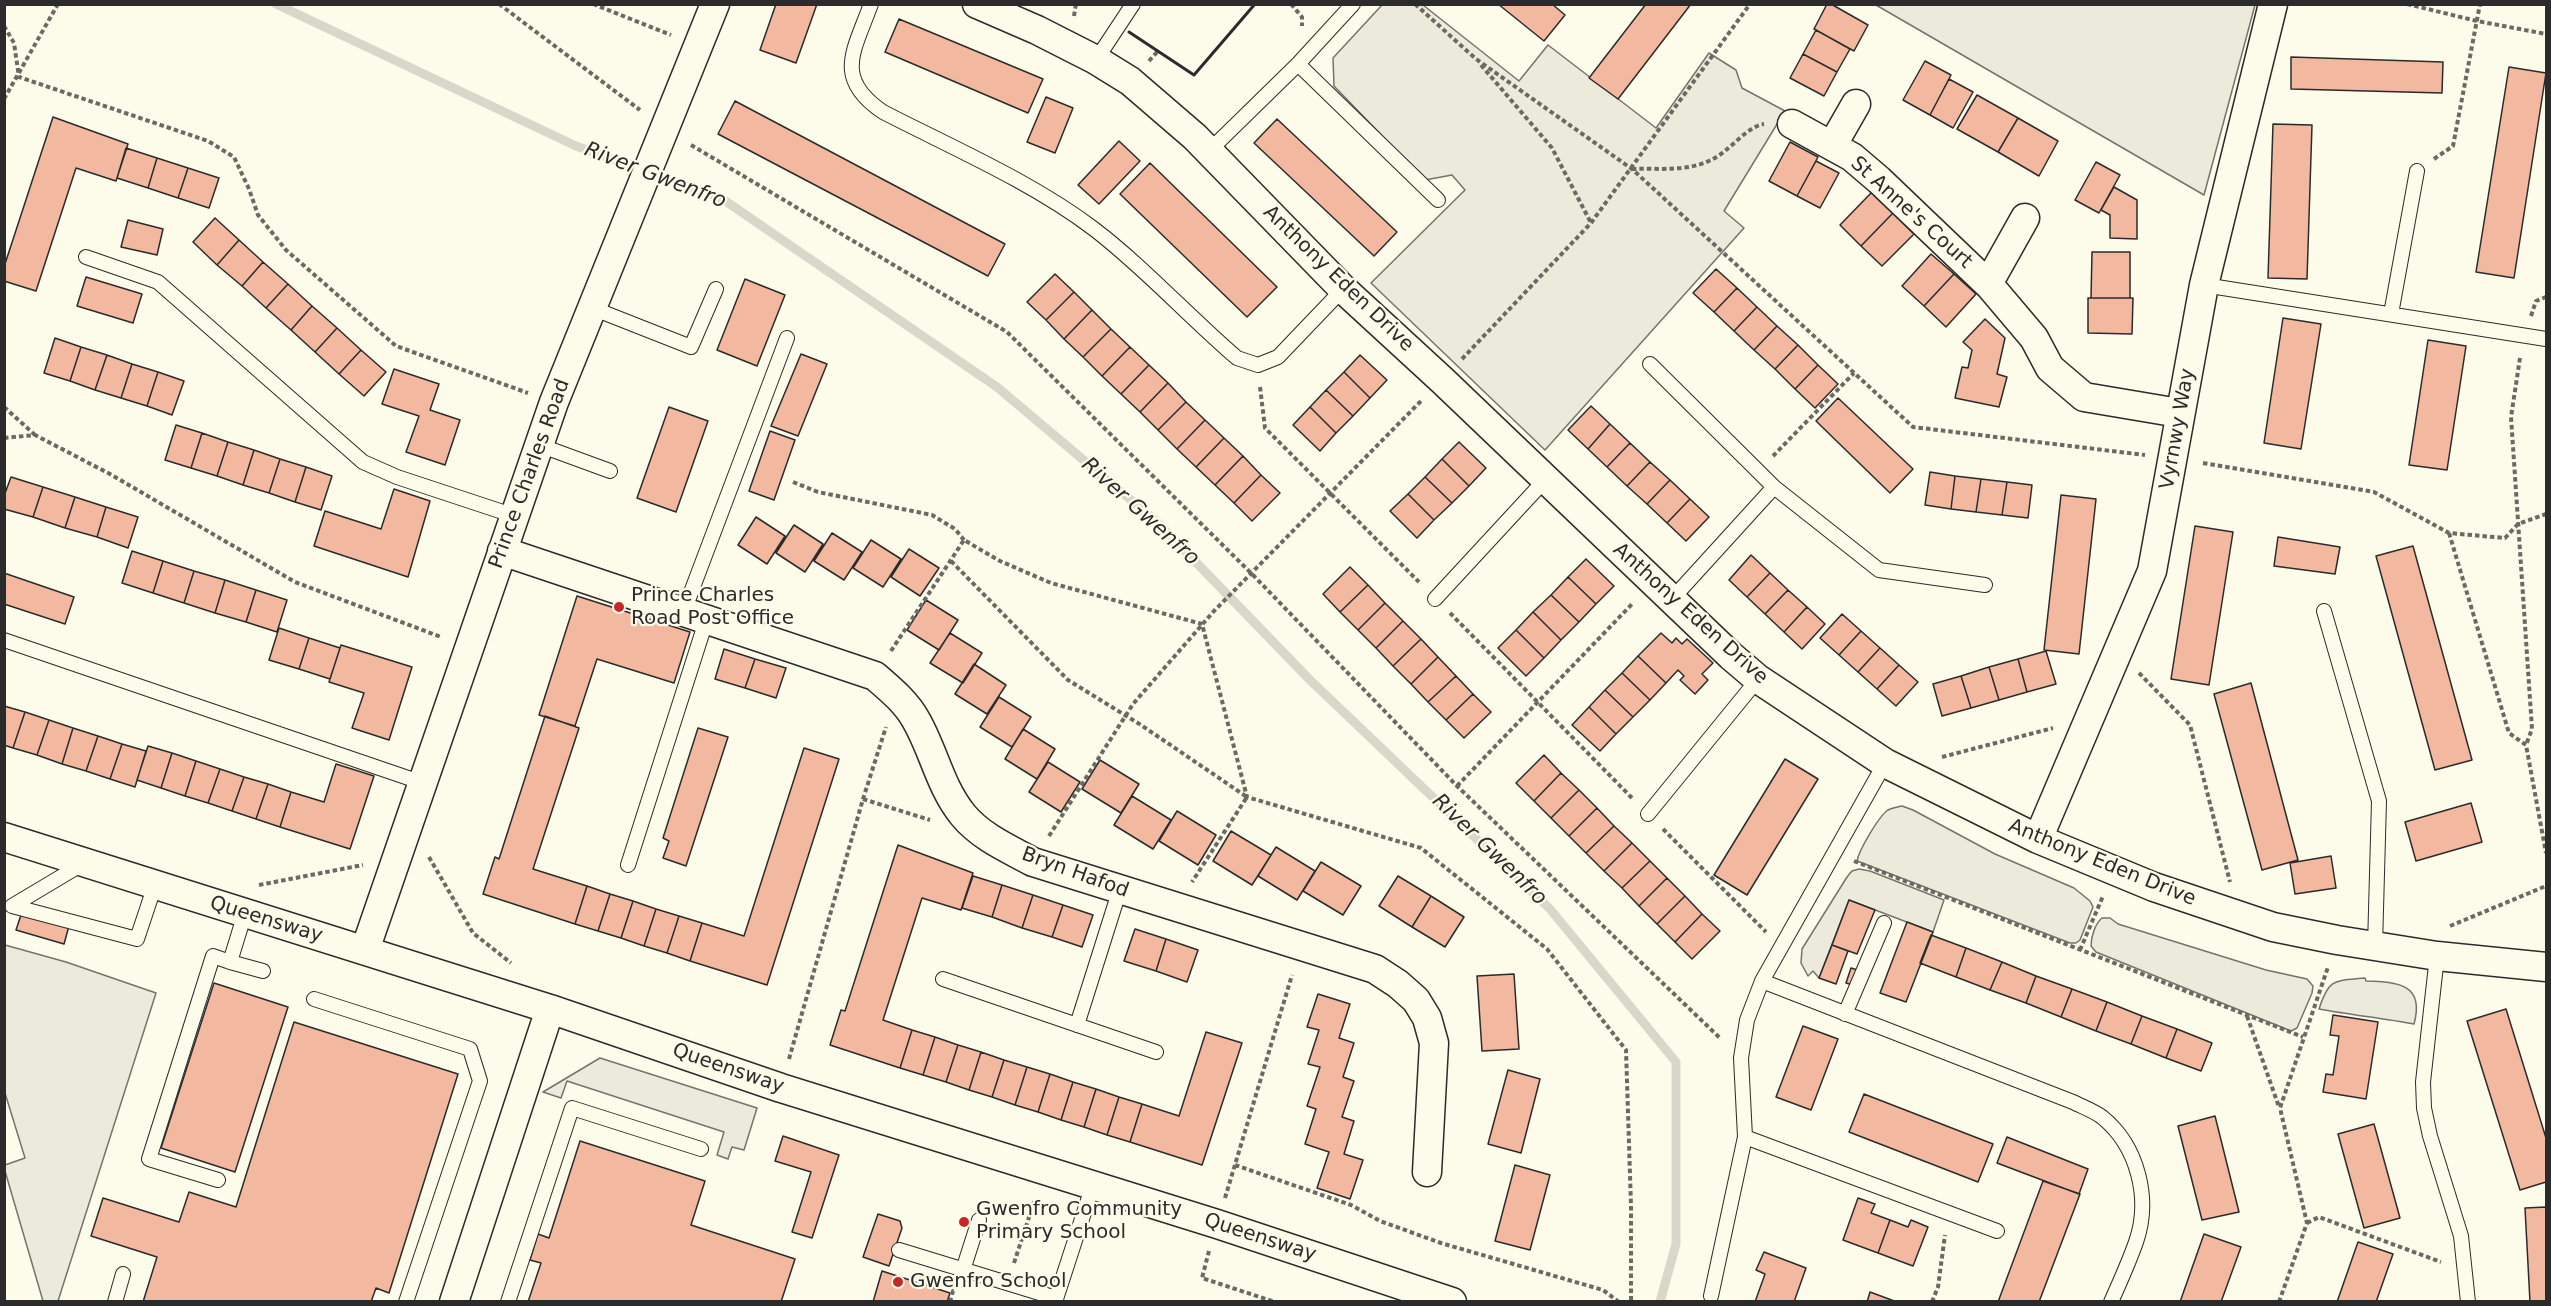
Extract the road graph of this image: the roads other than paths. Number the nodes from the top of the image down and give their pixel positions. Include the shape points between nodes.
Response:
1 (715, 4) edge
2 (871, 4) edge
3 (977, 4) edge
4 (1133, 4) edge
5 (1353, 4) edge
6 (2272, 4) edge
7 (1096, 60) junction
8 (1298, 64) junction
9 (1856, 104) dead end
10 (1792, 124) road end
11 (1832, 146) junction
12 (1210, 150) junction
13 (2417, 171) road end
14 (1438, 200) dead end
15 (2025, 218) dead end
16 (86, 257) dead end
17 (1988, 284) junction
18 (2205, 285) junction
19 (716, 289) dead end
20 (1343, 289) junction
21 (592, 309) junction
22 (2391, 314) junction
23 (787, 338) dead end
24 (2547, 339) edge
25 (1650, 364) dead end
26 (2179, 413) junction
27 (539, 445) junction
28 (610, 471) dead end
29 (1545, 480) junction
30 (1774, 487) junction
31 (515, 516) junction
32 (502, 551) junction
33 (1985, 585) dead end
34 (1662, 591) junction
35 (1436, 599) road end
36 (2324, 611) dead end
37 (696, 615) junction
38 (4, 640) edge
39 (1758, 679) junction
40 (1891, 766) junction
41 (423, 783) junction
42 (1648, 814) road end
43 (4, 837) edge
44 (2038, 839) junction
45 (84, 863) junction
46 (628, 865) dead end
47 (155, 885) junction
48 (1120, 890) junction
49 (247, 900) junction
50 (1884, 923) dead end
51 (2375, 946) junction
52 (365, 950) junction
53 (2437, 956) junction
54 (230, 962) junction
55 (2547, 967) edge
56 (262, 971) dead end
57 (943, 979) dead end
58 (1762, 981) junction
59 (314, 999) dead end
60 (550, 1009) junction
61 (1845, 1014) junction
62 (1077, 1024) junction
63 (1156, 1052) dead end
64 (1745, 1137) junction
65 (701, 1149) dead end
66 (1427, 1173) dead end
67 (218, 1180) dead end
68 (1093, 1185) junction
69 (979, 1220) dead end
70 (1997, 1231) dead end
71 (898, 1250) dead end
72 (963, 1270) junction
73 (123, 1274) dead end
74 (1711, 1296) dead end
75 (1055, 1300) edge
76 (115, 1302) edge
77 (406, 1302) edge
78 (454, 1302) edge
79 (508, 1302) edge
80 (1452, 1302) edge
81 (2111, 1302) edge
82 (2468, 1302) edge

1 - 21 street, Prince Charles Road
2 - 20 lane via 852,57 853,81 864,99 1037,192 1096,230 1237,358 1258,365 1278,357
3 - 7 street, Anthony Eden Drive
4 - 7 lane
5 - 8 lane
6 - 18 street, Vyrnwy Way
7 - 12 street, Anthony Eden Drive via 1130,81
8 - 12 lane
8 - 14 lane
9 - 11 street, St Anne's Court
10 - 11 street, St Anne's Court
11 - 17 street, St Anne's Court via 1879,180
12 - 20 street, Anthony Eden Drive
13 - 22 lane
15 - 17 street, St Anne's Court
16 - 31 lane via 158,282 363,462
17 - 26 street, St Anne's Court via 2034,338 2050,368 2084,397
18 - 22 lane
18 - 26 street, Vyrnwy Way
19 - 21 lane via 691,347
20 - 29 street, Anthony Eden Drive
21 - 27 street, Prince Charles Road
22 - 24 lane
23 - 37 lane
25 - 30 lane
26 - 44 street, Vyrnwy Way via 2152,571
27 - 28 lane
27 - 31 street, Prince Charles Road
29 - 34 street, Anthony Eden Drive
29 - 35 lane
30 - 33 lane via 1879,570
30 - 34 lane
31 - 32 street, Prince Charles Road
32 - 37 street, Bryn Hafod
32 - 41 street, Prince Charles Road
34 - 39 street, Anthony Eden Drive
36 - 51 lane via 2379,801
37 - 46 lane
37 - 48 street, Bryn Hafod via 875,676 916,720 945,790 965,817 991,839 1033,862
38 - 41 lane
39 - 40 street, Anthony Eden Drive
39 - 42 lane
40 - 44 street, Anthony Eden Drive
40 - 58 lane via 1833,853
41 - 52 street, Prince Charles Road
43 - 45 street, Queensway
44 - 51 street, Anthony Eden Drive via 2154,887 2273,927
45 - 47 street, Queensway
45 - 47 lane via 12,906 137,939
47 - 49 street, Queensway
48 - 62 lane
48 - 66 street, Bryn Hafod via 1375,969 1416,1000 1427,1018 1434,1043
49 - 52 street, Queensway
49 - 54 lane
50 - 61 lane
51 - 53 street, Anthony Eden Drive
52 - 60 street, Queensway
53 - 55 street, Anthony Eden Drive
53 - 82 lane via 2423,1082 2424,1108 2460,1236
54 - 56 lane
54 - 67 lane via 213,957 149,1159
57 - 62 lane
58 - 61 lane
58 - 64 lane via 1747,1020 1741,1058
59 - 77 lane via 470,1049 480,1081
60 - 68 street, Queensway via 781,1088
60 - 78 street
61 - 81 lane via 2073,1102 2100,1116 2120,1134 2133,1156 2141,1184 2141,1212 2137,1240
62 - 63 lane
64 - 70 lane
64 - 74 lane
65 - 79 lane via 572,1108
68 - 75 lane
68 - 80 street, Queensway
69 - 72 lane
71 - 72 lane
72 - 75 lane
73 - 76 lane

